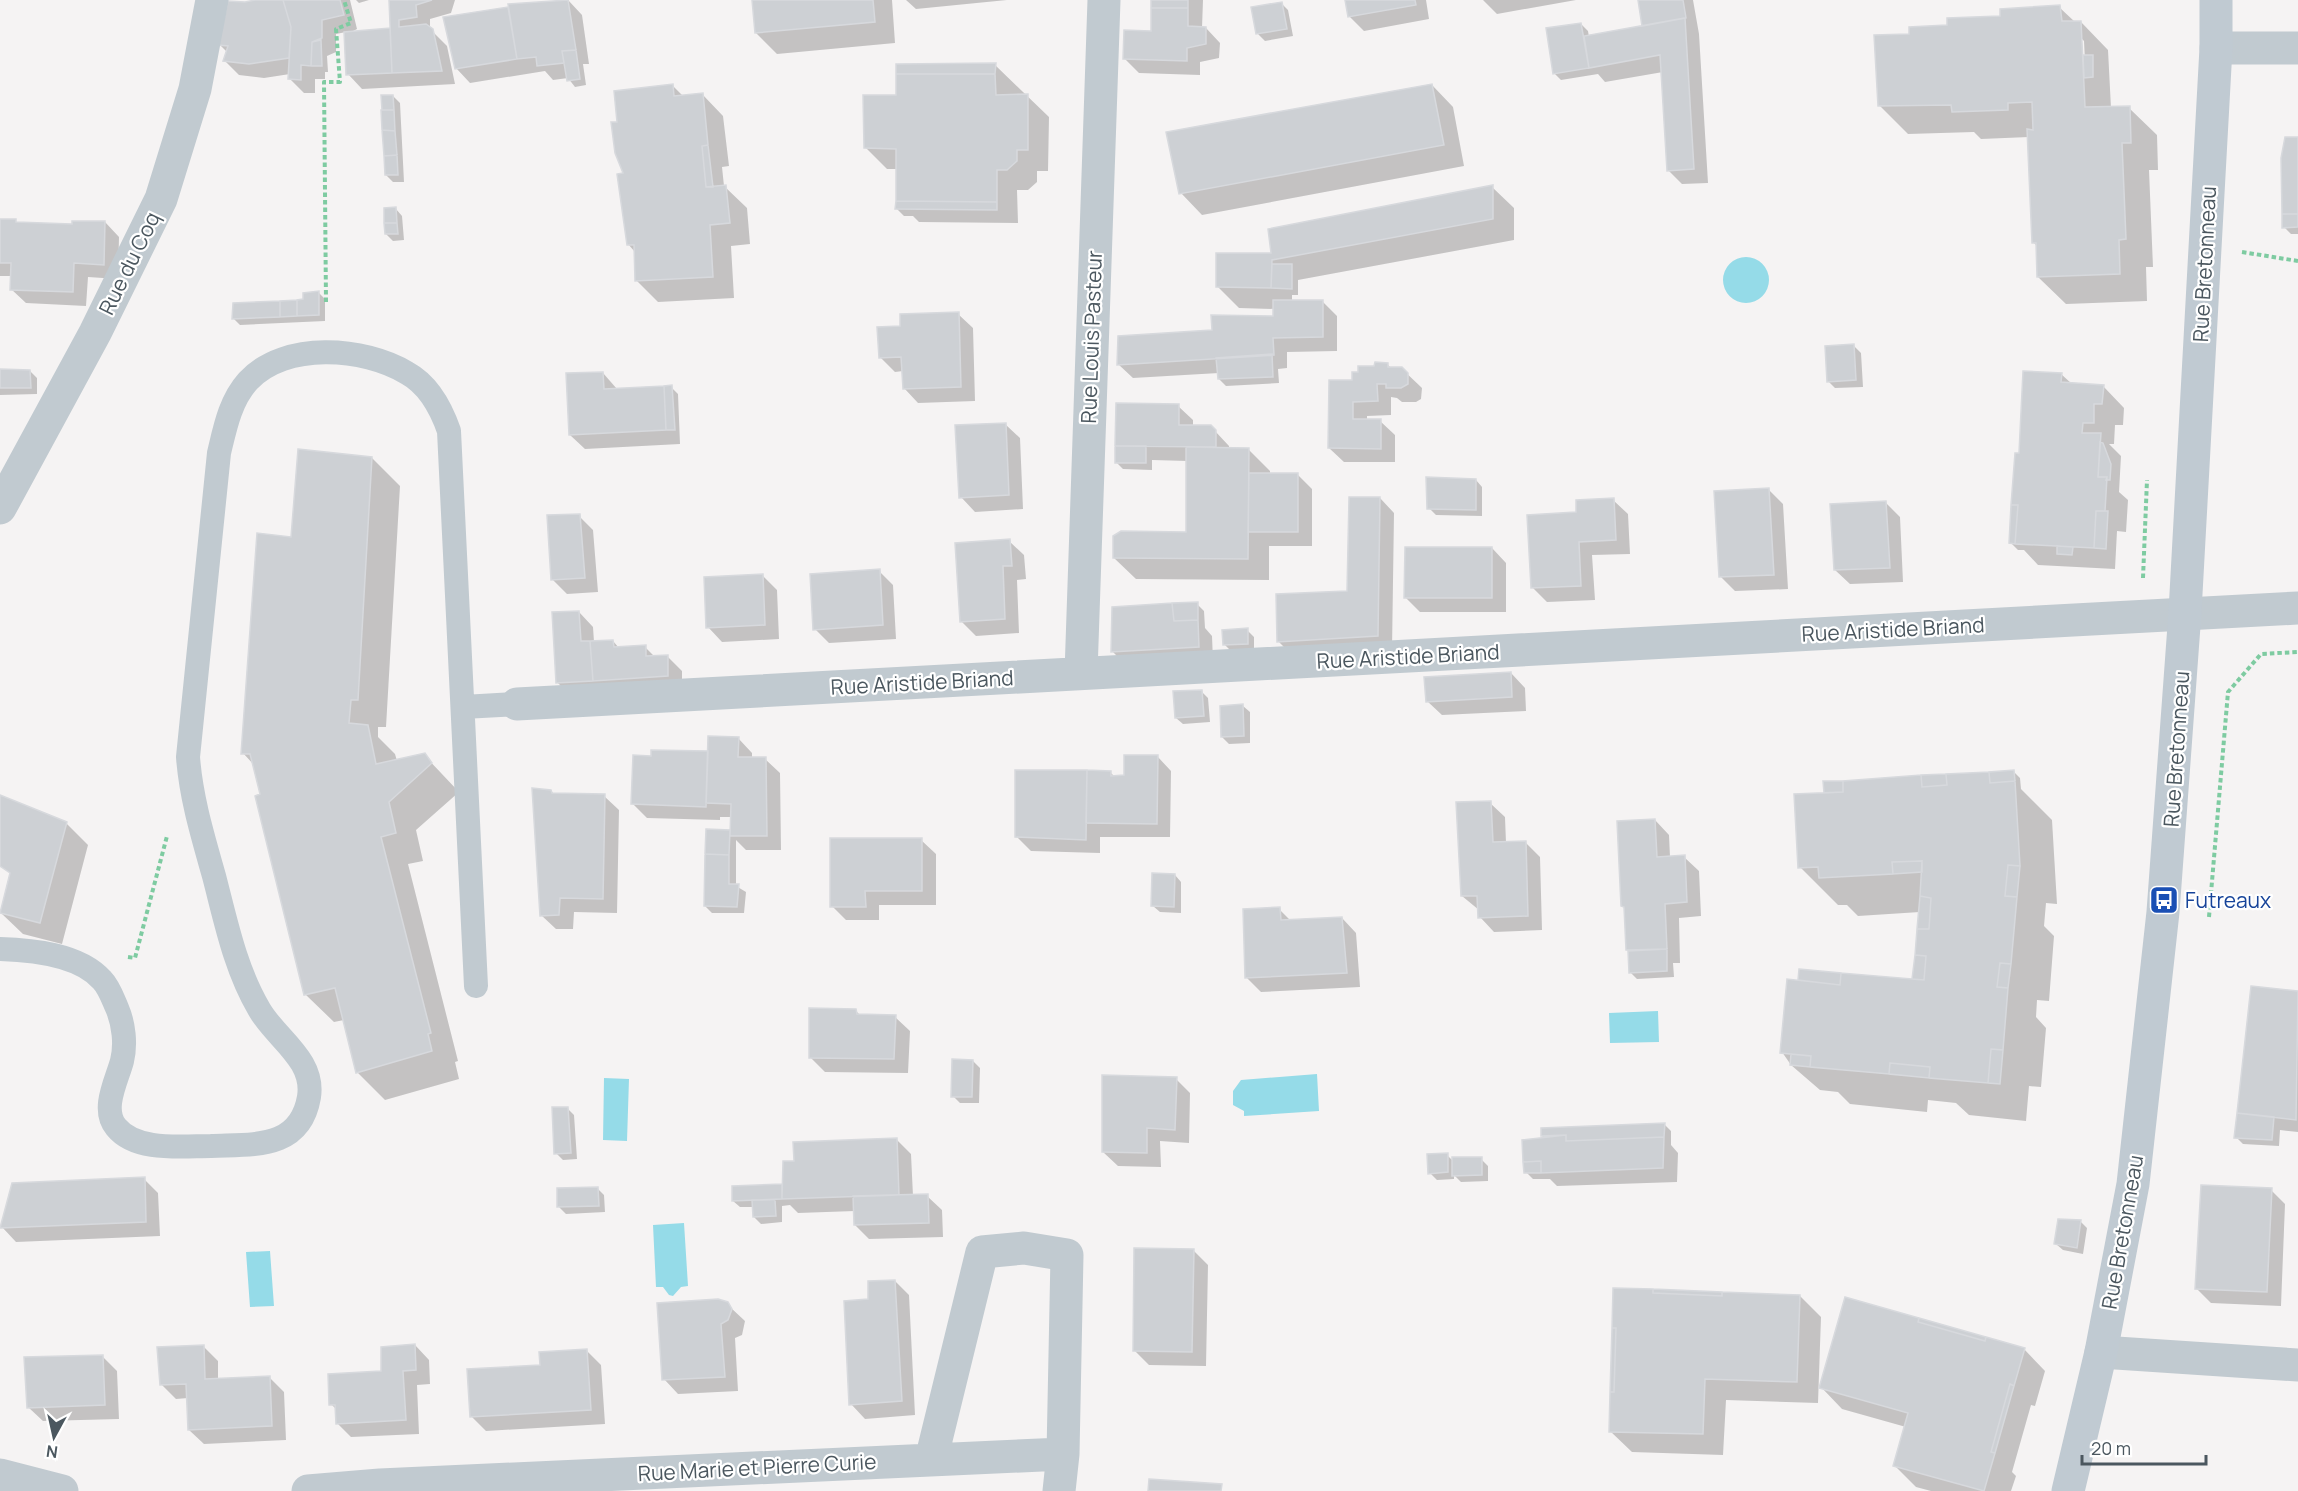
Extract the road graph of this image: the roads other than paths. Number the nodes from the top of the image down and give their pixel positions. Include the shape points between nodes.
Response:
1 (212, 0) edge
2 (1104, 0) edge
3 (2216, 0) edge
4 (2216, 48) junction
5 (2298, 48) edge
6 (0, 508) edge
7 (2298, 608) edge
8 (2186, 612) junction
9 (1081, 673) junction
10 (517, 704) joint
11 (463, 707) junction
12 (0, 949) edge
13 (476, 987) dead end
14 (2100, 1352) junction
15 (2298, 1365) edge
16 (1063, 1454) junction
17 (931, 1460) junction
18 (0, 1475) edge
19 (597, 1483) edge
20 (10, 1491) edge
21 (63, 1491) edge
22 (308, 1491) edge
23 (1059, 1491) edge
24 (2068, 1491) edge

1 - 6 street, Rue du Coq via 195,88 161,199 130,265
2 - 9 street, Rue Louis Pasteur
3 - 4 street, Rue Bretonneau
4 - 5 street
4 - 8 street, Rue Bretonneau
7 - 8 street, Rue Aristide Briand
8 - 9 street, Rue Aristide Briand
8 - 14 street, Rue Bretonneau via 2164,900 2134,1172
9 - 10 street, Rue Aristide Briand
10 - 11 lane
11 - 12 lane via 449,430 440,407 408,373 382,362 325,353 272,364 237,396 219,453 188,757 190,787 235,956 260,1011 300,1058 307,1075 310,1094 296,1129 258,1144 179,1147 128,1137 114,1126 110,1110 124,1040 120,1015 102,980 87,968 61,958
11 - 13 lane
14 - 15 street
14 - 24 street, Rue Bretonneau
16 - 17 street, Rue Marie et Pierre Curie
16 - 17 street via 1067,1255 1024,1248 982,1252
16 - 23 street
17 - 19 street, Rue Marie et Pierre Curie
18 - 20 street
18 - 21 street
19 - 22 street, Rue Marie et Pierre Curie via 380,1485

